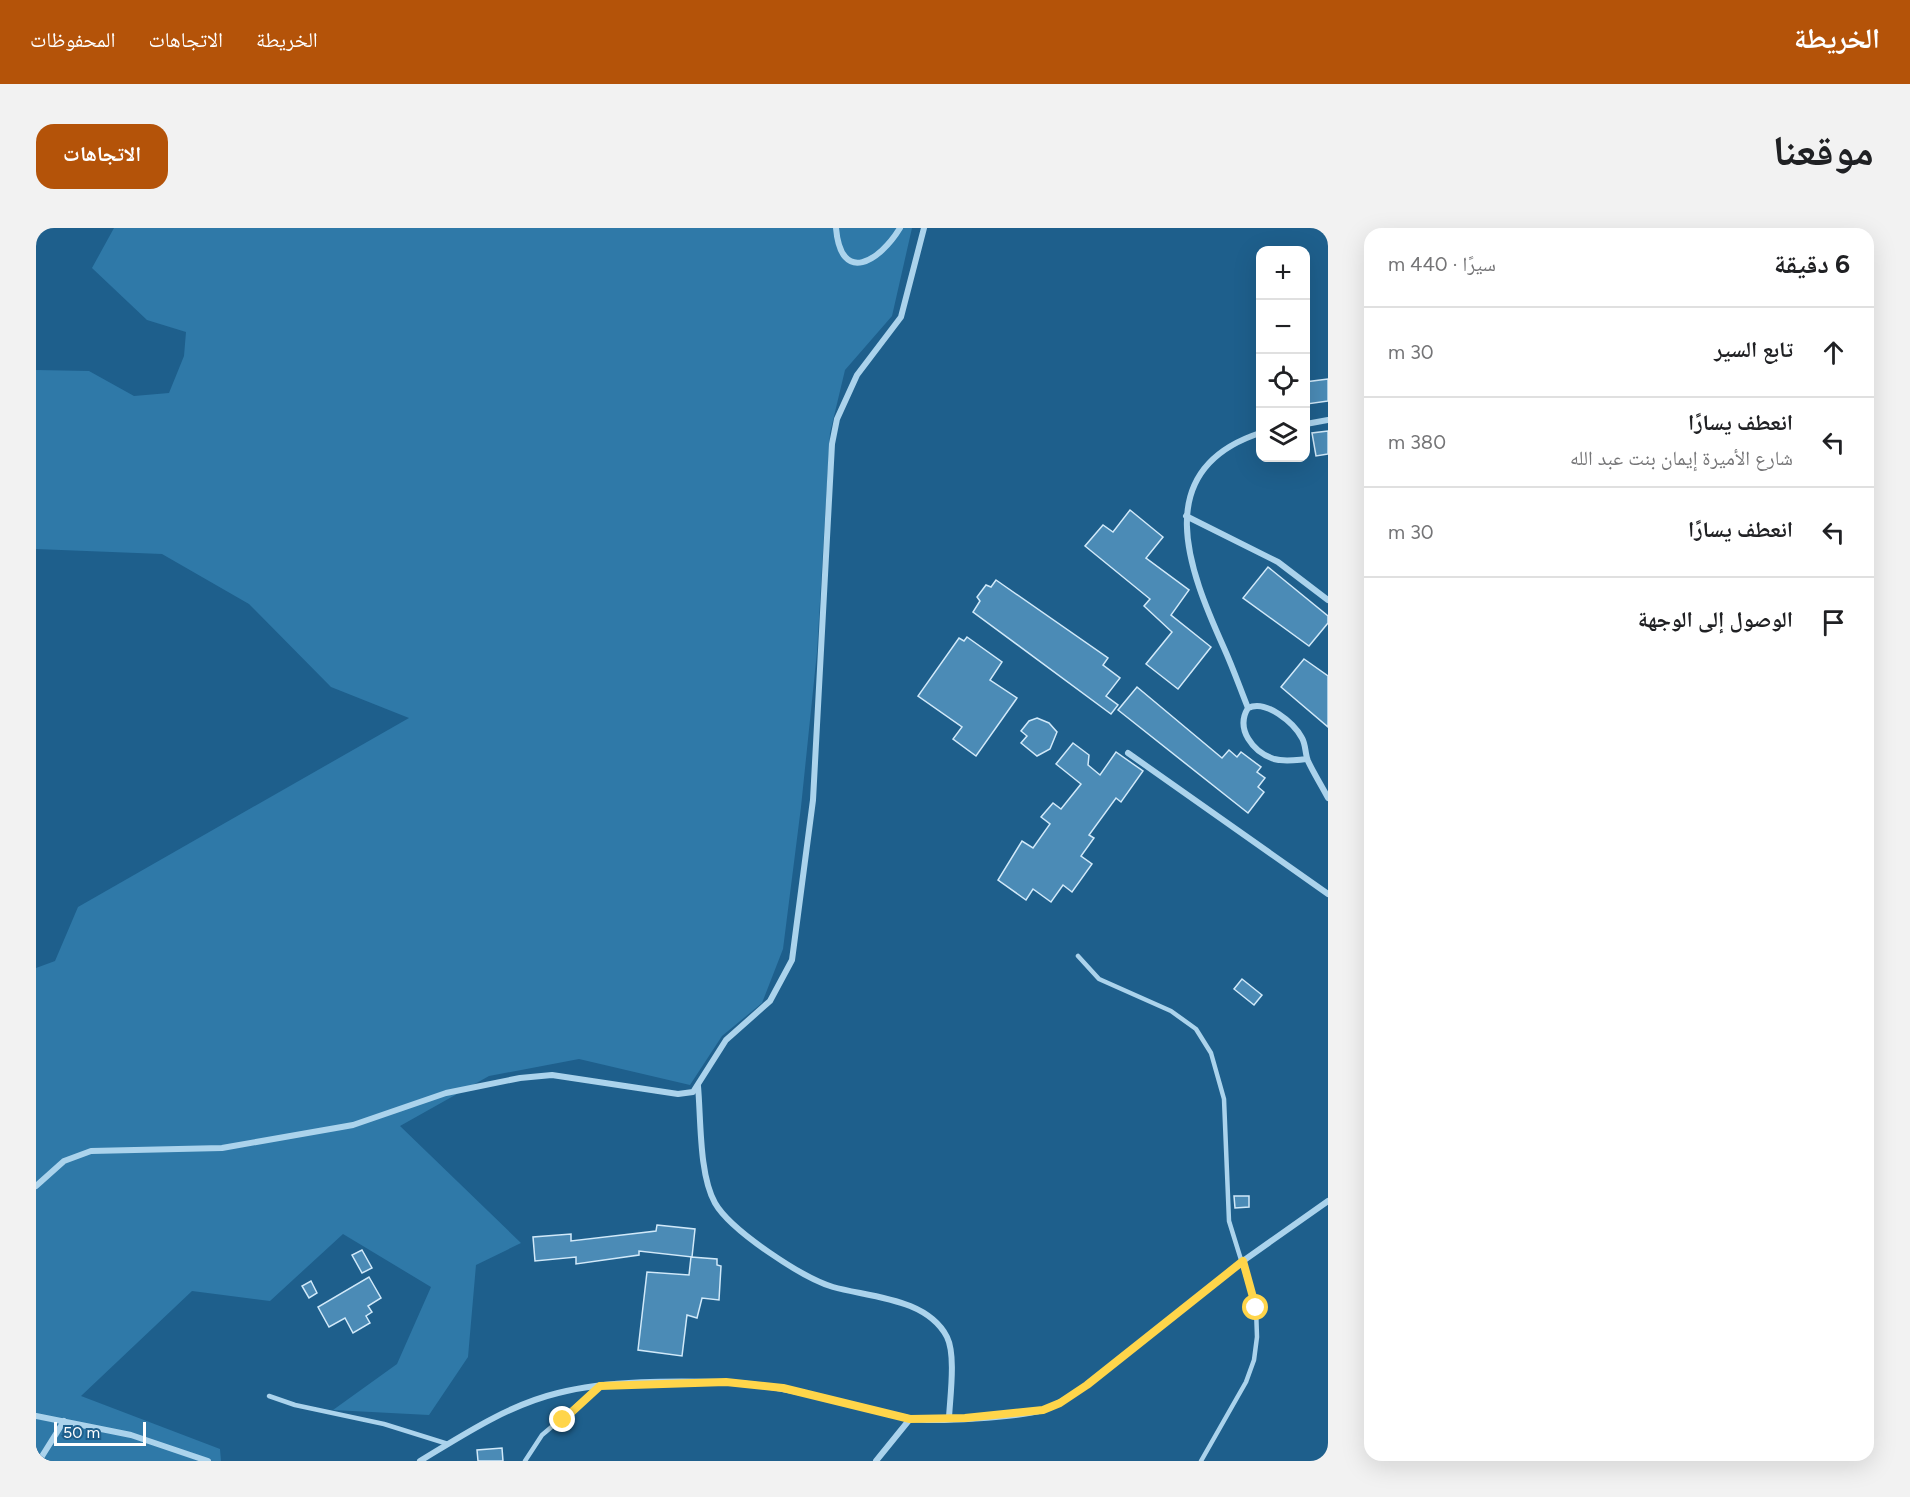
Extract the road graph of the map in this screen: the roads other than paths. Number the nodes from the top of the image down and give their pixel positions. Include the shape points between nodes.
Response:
1 (836, 228) edge
2 (900, 228) edge
3 (924, 228) edge
4 (1328, 420) edge
5 (1310, 423) edge
6 (1256, 435) edge
7 (1186, 516) junction
8 (1328, 600) edge
9 (1248, 708) junction
10 (1128, 753) dead end
11 (1306, 759) junction
12 (1328, 798) edge
13 (1328, 894) edge
14 (1078, 956) dead end
15 (698, 1086) junction
16 (36, 1186) edge
17 (1328, 1201) edge
18 (1243, 1261) junction
19 (600, 1386) junction
20 (269, 1396) dead end
21 (36, 1416) edge
22 (949, 1418) junction
23 (910, 1419) junction
24 (64, 1421) junction
25 (448, 1444) junction
26 (39, 1461) edge
27 (208, 1461) edge
28 (420, 1461) edge
29 (525, 1461) edge
30 (876, 1461) edge
31 (1201, 1461) edge

1 - 2 street via 842,253 859,262 881,253
3 - 15 street via 901,317 857,375 834,429 813,800 792,960 770,1001 726,1040
4 - 5 street
6 - 7 street via 1210,462 1191,497
7 - 8 street via 1278,562
7 - 9 street via 1190,561
9 - 11 street via 1264,707 1286,720 1302,736
9 - 11 street via 1243,722 1250,742 1275,759
10 - 13 street
11 - 12 street
14 - 18 lane via 1099,979 1171,1011 1196,1029 1211,1053 1224,1099 1229,1221
15 - 16 street via 693,1092 678,1094 552,1076 520,1078 446,1094 353,1125 222,1148 84,1152 64,1161
15 - 22 street via 708,1187 716,1204 730,1220 801,1274 834,1287 891,1298 937,1323 948,1337 951,1351
17 - 18 street
18 - 22 street via 1060,1403 1017,1414
18 - 31 lane via 1256,1308 1254,1360 1239,1397
19 - 23 street via 726,1382 783,1388
19 - 25 street via 558,1393 510,1410
19 - 29 lane via 542,1435
20 - 25 lane
21 - 24 street
22 - 23 street
23 - 30 street
24 - 26 street
24 - 27 street via 131,1435
25 - 28 street

